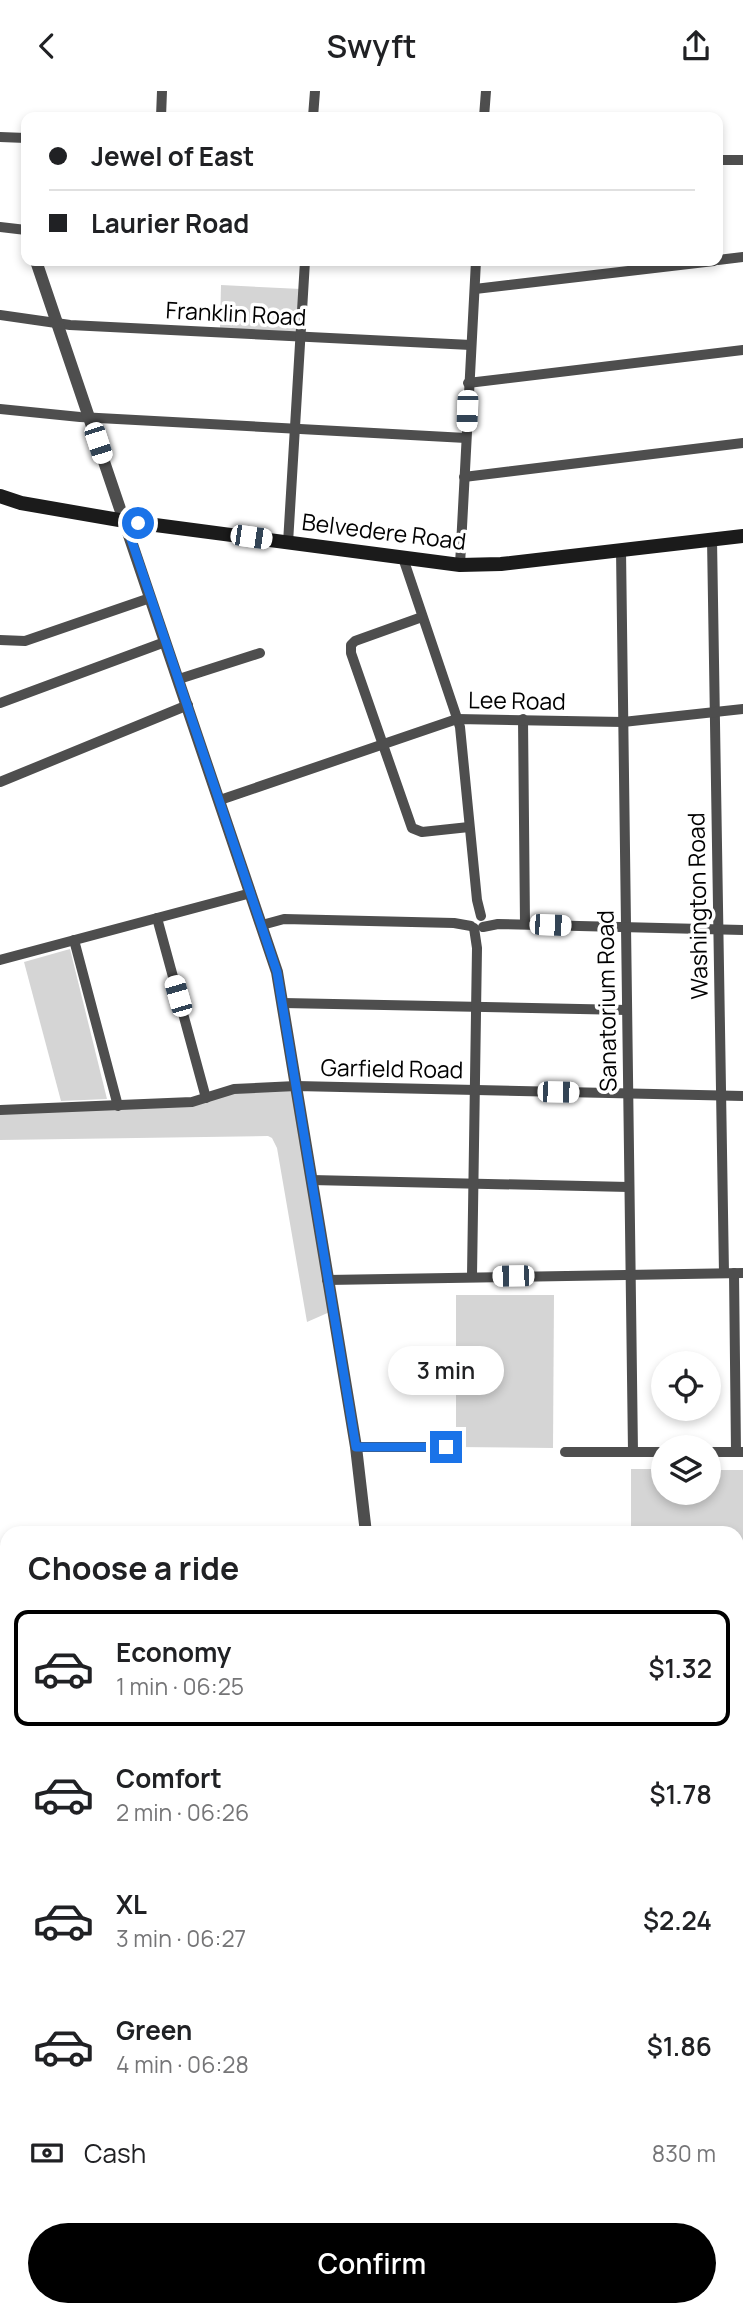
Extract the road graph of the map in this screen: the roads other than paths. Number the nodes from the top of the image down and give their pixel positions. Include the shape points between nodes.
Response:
1 (162, 91) edge
2 (315, 91) edge
3 (486, 91) edge
4 (161, 112) edge
5 (313, 112) edge
6 (484, 112) edge
7 (0, 137) edge
8 (21, 138) edge
9 (723, 160) edge
10 (743, 160) edge
11 (0, 227) edge
12 (21, 229) edge
13 (743, 257) edge
14 (723, 260) edge
15 (38, 266) edge
16 (305, 266) edge
17 (476, 266) edge
18 (673, 266) edge
19 (475, 289) junction
20 (0, 315) edge
21 (57, 323) junction
22 (300, 336) junction
23 (471, 345) junction
24 (743, 350) edge
25 (468, 383) junction
26 (0, 409) edge
27 (89, 418) junction
28 (295, 428) junction
29 (466, 438) junction
30 (743, 443) edge
31 (464, 477) junction
32 (0, 496) edge
33 (21, 503) junction
34 (0, 504) edge
35 (125, 521) junction
36 (743, 536) edge
37 (712, 539) junction
38 (288, 543) junction
39 (621, 550) junction
40 (403, 558) junction
41 (460, 565) junction
42 (150, 598) junction
43 (422, 617) junction
44 (0, 640) edge
45 (165, 642) junction
46 (260, 653) dead end
47 (179, 679) junction
48 (0, 703) edge
49 (188, 705) junction
50 (743, 709) edge
51 (715, 712) junction
52 (457, 719) junction
53 (523, 719) junction
54 (623, 722) junction
55 (382, 745) junction
56 (0, 782) edge
57 (220, 800) junction
58 (469, 827) junction
59 (251, 893) junction
60 (157, 919) junction
61 (477, 922) junction
62 (525, 924) junction
63 (262, 925) junction
64 (626, 927) junction
65 (718, 929) junction
66 (743, 930) edge
67 (74, 940) junction
68 (0, 960) edge
69 (283, 1003) junction
70 (477, 1007) junction
71 (627, 1010) junction
72 (296, 1086) junction
73 (475, 1090) junction
74 (628, 1094) junction
75 (721, 1095) junction
76 (743, 1096) edge
77 (206, 1098) junction
78 (118, 1106) junction
79 (0, 1109) edge
80 (311, 1180) junction
81 (473, 1184) junction
82 (629, 1187) junction
83 (733, 1273) edge
84 (630, 1275) junction
85 (471, 1276) junction
86 (327, 1280) junction
87 (356, 1447) junction
88 (446, 1447) dead end
89 (632, 1452) junction
90 (651, 1452) edge
91 (721, 1452) edge
92 (739, 1452) edge
93 (565, 1453) dead end
94 (365, 1526) edge

1 - 4 street
2 - 5 street
3 - 6 street
7 - 8 street
9 - 10 street
11 - 12 street
13 - 14 street
15 - 21 street
16 - 22 street
17 - 19 street
18 - 19 street
19 - 23 street
20 - 21 street, Franklin Road
21 - 22 street, Franklin Road
21 - 27 street
22 - 23 street, Franklin Road
22 - 28 street
23 - 25 street
24 - 25 street
25 - 29 street
26 - 27 street
27 - 28 street
27 - 35 street
28 - 29 street
28 - 38 street
29 - 31 street
30 - 31 street
31 - 41 street
32 - 33 main road, Belvedere Road
33 - 34 main road, Belvedere Road
33 - 35 main road, Belvedere Road
35 - 38 main road, Belvedere Road
35 - 42 street
36 - 37 main road, Belvedere Road
37 - 39 main road, Belvedere Road
37 - 51 street, Washington Road
38 - 40 main road, Belvedere Road
39 - 41 main road, Belvedere Road
39 - 54 street, Sanatorium Road
40 - 41 main road, Belvedere Road
40 - 43 street
42 - 44 street via 24,641
42 - 45 street
43 - 52 street
43 - 55 street via 351,645
45 - 47 street
45 - 48 street
46 - 47 street
47 - 49 street
49 - 56 street
49 - 57 street
50 - 51 street, Lee Road
51 - 54 street, Lee Road
51 - 65 street, Washington Road
52 - 53 street, Lee Road
52 - 55 street, Lee Road
52 - 58 street
53 - 54 street, Lee Road
53 - 62 street
54 - 64 street, Sanatorium Road
55 - 57 street, Lee Road
55 - 58 street via 412,828 422,832
57 - 59 street
58 - 61 street
59 - 60 street
59 - 63 street
60 - 67 street
60 - 77 street
61 - 62 street
61 - 63 street via 279,919
61 - 70 street
62 - 64 street
63 - 69 street
64 - 65 street
64 - 71 street, Sanatorium Road
65 - 66 street
65 - 75 street, Washington Road
67 - 68 street
67 - 78 street
69 - 70 street
69 - 72 street
70 - 71 street
70 - 73 street
71 - 74 street, Sanatorium Road
72 - 73 street, Garfield Road
72 - 77 street, Garfield Road via 234,1089
72 - 80 street
73 - 74 street, Garfield Road
73 - 81 street
74 - 75 street, Garfield Road
74 - 82 street, Sanatorium Road
75 - 76 street, Garfield Road
75 - 83 street, Washington Road
77 - 78 street, Garfield Road
78 - 79 street, Garfield Road
80 - 81 street
80 - 86 street
81 - 82 street
81 - 85 street
82 - 84 street, Sanatorium Road
83 - 84 street
83 - 92 street, Washington Road
84 - 85 street
84 - 89 street, Sanatorium Road
85 - 86 street
86 - 87 street
87 - 88 street
87 - 94 street
89 - 90 street
89 - 93 street
91 - 92 street

